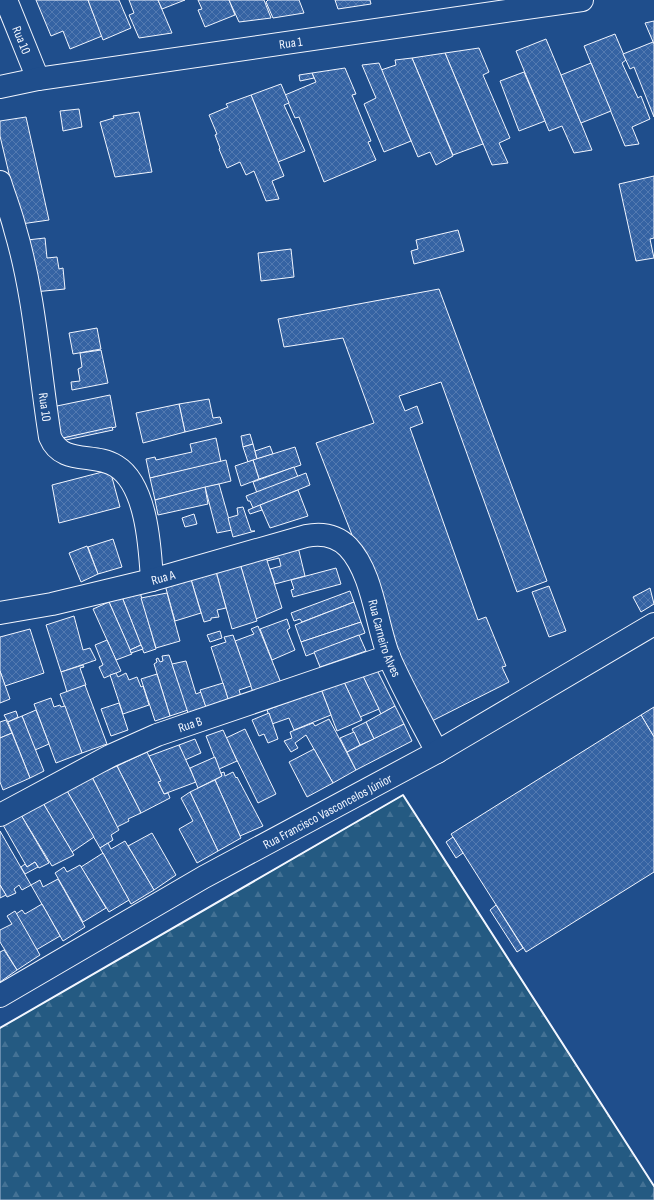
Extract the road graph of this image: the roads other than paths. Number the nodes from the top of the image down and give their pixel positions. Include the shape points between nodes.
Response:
1 (6, 0) edge
2 (582, 0) edge
3 (38, 79) junction
4 (0, 87) edge
5 (0, 182) edge
6 (324, 534) joint
7 (152, 580) junction
8 (0, 613) edge
9 (654, 624) edge
10 (389, 656) junction
11 (437, 752) junction
12 (0, 815) edge
13 (0, 996) edge

1 - 3 street, Rua 10
2 - 3 street, Rua 1
3 - 4 street, Rua 1
5 - 7 street, Rua 10 via 16,230 26,275 50,437 54,446 65,454 107,462 118,467 128,477 141,504 150,551
6 - 7 street, Rua A via 306,536
6 - 10 street, Rua Carneiro Alves via 348,546 364,572
7 - 8 street, Rua A via 52,604
9 - 11 street, Rua Francisco Vasconcelos Júnior
10 - 11 street, Rua Carneiro Alves
10 - 12 street, Rua B via 157,735 110,756
11 - 13 street, Rua Francisco Vasconcelos Júnior via 204,877

